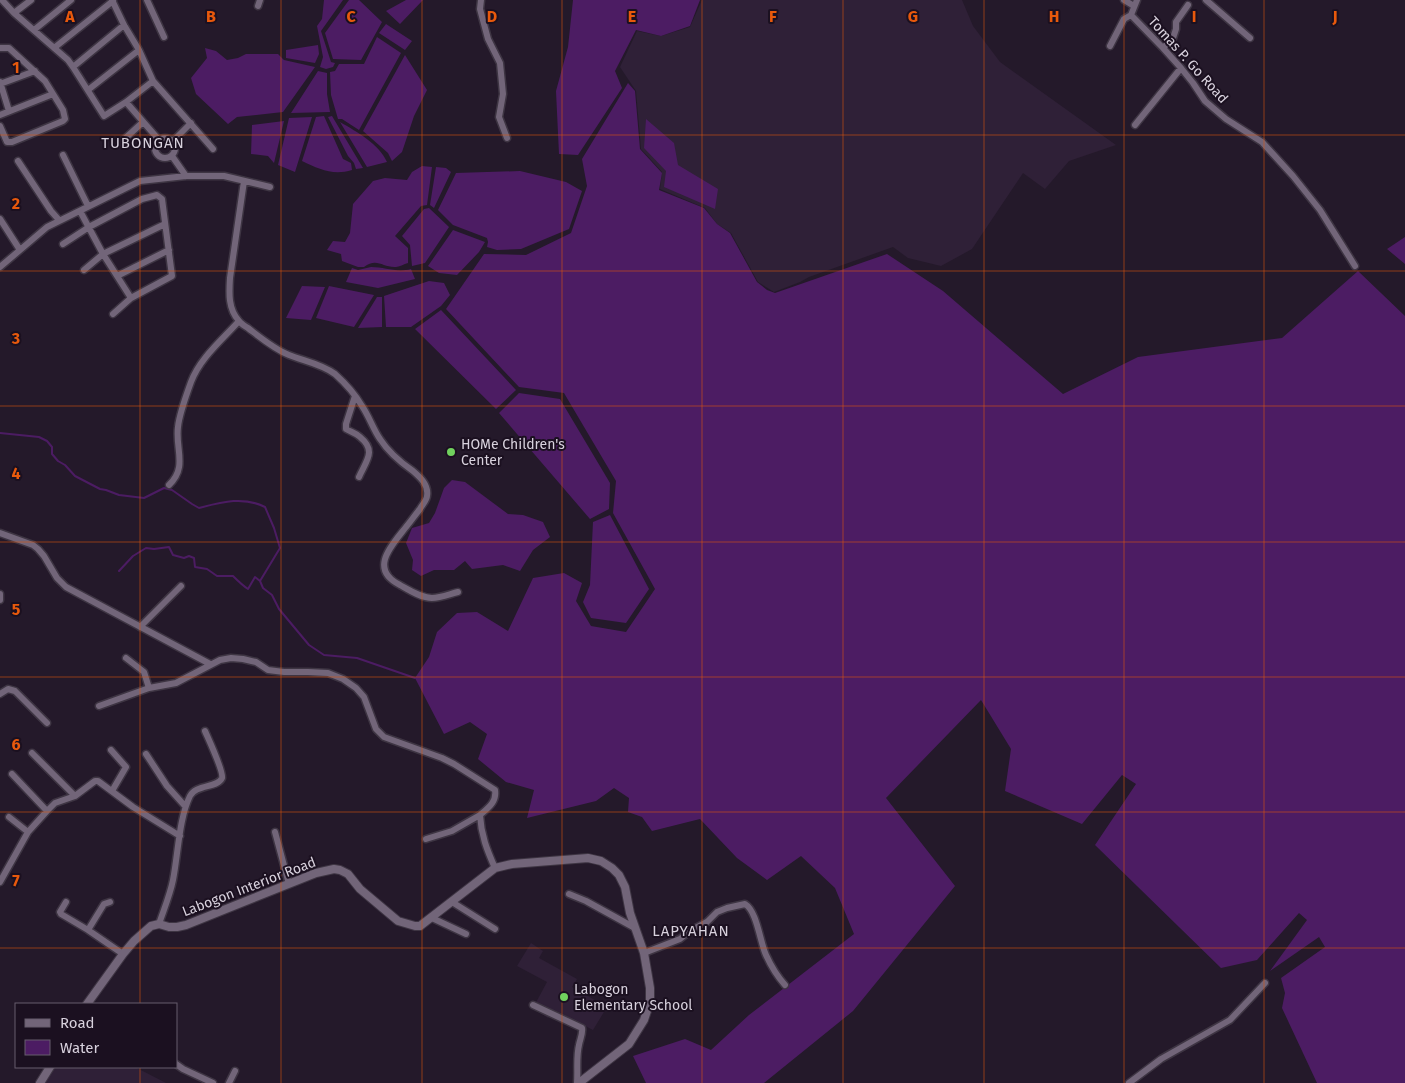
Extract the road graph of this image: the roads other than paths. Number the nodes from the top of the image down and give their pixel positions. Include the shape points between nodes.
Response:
1 (2, 0) edge
2 (31, 0) edge
3 (72, 0) edge
4 (147, 0) edge
5 (481, 0) edge
6 (1124, 0) edge
7 (1206, 0) edge
8 (112, 1) edge
9 (1135, 3) edge
10 (1188, 5) dead end
11 (14, 14) junction
12 (1131, 16) junction
13 (124, 25) junction
14 (34, 30) junction
15 (164, 37) dead end
16 (1250, 38) dead end
17 (1110, 46) dead end
18 (0, 48) edge
19 (54, 48) junction
20 (1163, 48) junction
21 (139, 50) junction
22 (73, 67) junction
23 (1180, 68) junction
24 (35, 71) junction
25 (153, 81) junction
26 (0, 83) edge
27 (88, 90) junction
28 (53, 94) junction
29 (126, 102) junction
30 (9, 111) junction
31 (0, 115) edge
32 (143, 122) junction
33 (191, 123) junction
34 (1135, 125) dead end
35 (0, 126) edge
36 (507, 138) dead end
37 (159, 140) junction
38 (173, 141) junction
39 (120, 143) dead end
40 (213, 149) dead end
41 (63, 155) dead end
42 (172, 156) junction
43 (18, 161) dead end
44 (186, 176) junction
45 (244, 181) junction
46 (270, 186) dead end
47 (88, 206) junction
48 (80, 210) junction
49 (0, 219) edge
50 (59, 220) junction
51 (165, 224) junction
52 (89, 227) junction
53 (63, 244) dead end
54 (20, 250) junction
55 (169, 250) junction
56 (103, 254) junction
57 (1355, 266) dead end
58 (0, 267) edge
59 (84, 270) dead end
60 (117, 276) junction
61 (131, 298) junction
62 (113, 314) dead end
63 (239, 321) junction
64 (355, 396) junction
65 (359, 477) dead end
66 (169, 486) dead end
67 (0, 533) edge
68 (181, 586) dead end
69 (458, 592) dead end
70 (140, 627) junction
71 (126, 658) dead end
72 (210, 664) junction
73 (149, 688) junction
74 (0, 694) edge
75 (99, 706) dead end
76 (47, 723) dead end
77 (206, 731) dead end
78 (111, 750) dead end
79 (32, 754) dead end
80 (146, 754) dead end
81 (12, 774) dead end
82 (112, 791) junction
83 (75, 796) junction
84 (185, 806) junction
85 (47, 811) junction
86 (480, 815) junction
87 (9, 817) dead end
88 (28, 832) junction
89 (275, 832) dead end
90 (180, 836) junction
91 (426, 839) dead end
92 (495, 868) junction
93 (0, 882) edge
94 (289, 884) junction
95 (569, 894) dead end
96 (66, 902) dead end
97 (110, 902) dead end
98 (452, 902) junction
99 (432, 918) junction
100 (159, 924) junction
101 (635, 928) junction
102 (495, 929) dead end
103 (88, 930) junction
104 (466, 934) dead end
105 (644, 953) junction
106 (123, 954) junction
107 (1265, 983) dead end
108 (784, 986) dead end
109 (88, 1003) edge
110 (533, 1005) dead end
111 (178, 1065) edge
112 (49, 1068) edge
113 (235, 1070) dead end
114 (40, 1083) edge
115 (213, 1083) edge
116 (229, 1083) edge
117 (578, 1083) edge
118 (1129, 1083) edge

1 - 11 street
2 - 11 street
3 - 14 street
4 - 15 street
5 - 36 street via 480,9 488,39 500,63 503,94 498,117
6 - 9 street
7 - 16 street
8 - 13 street
8 - 19 street
9 - 12 street, Tomas P. Go Road
10 - 20 street via 1176,22 1173,38
11 - 14 street
12 - 17 street via 1124,19
12 - 20 street, Tomas P. Go Road
13 - 21 street
13 - 22 street
14 - 19 street
18 - 24 street via 9,48
19 - 22 street
20 - 23 street, Tomas P. Go Road
21 - 25 street
21 - 27 street
22 - 27 street
23 - 34 street
23 - 57 street, Tomas P. Go Road via 1205,101 1226,120 1262,142 1293,176 1320,210
24 - 26 street
24 - 28 street
25 - 29 street
25 - 33 street
26 - 30 street
27 - 29 street via 106,116
28 - 30 street
28 - 35 street via 65,115 63,121 12,142 7,142
29 - 32 street
30 - 31 street
32 - 37 street
32 - 39 street
33 - 38 street
33 - 40 street
37 - 38 street via 169,138
37 - 42 street via 155,144 157,155 161,158
38 - 42 street via 176,146
41 - 47 street
42 - 44 street
43 - 50 street
44 - 45 street via 224,176
44 - 47 street via 140,181
45 - 46 street
45 - 63 street via 229,284 230,303
47 - 48 street
48 - 50 street
48 - 52 street
49 - 54 street
50 - 54 street via 34,236
51 - 52 street via 162,199 157,196 142,199
51 - 55 street
51 - 56 street
52 - 53 street
52 - 56 street
54 - 58 street
55 - 60 street
55 - 61 street via 172,276
56 - 59 street
56 - 60 street
60 - 61 street
61 - 62 street
63 - 64 street via 288,354 334,373
63 - 66 street via 197,369 178,425 178,475
64 - 65 street via 346,428 360,436 370,455
64 - 69 street via 389,451 423,480 428,490 427,498 386,553 387,575 394,582 432,598
67 - 70 street via 33,545 66,587
68 - 70 street
70 - 72 street
71 - 73 street via 144,672
72 - 73 street via 176,683
72 - 86 street via 230,658 243,659 268,670 328,673 343,679 364,698 376,729 384,737 442,758 495,790 493,802
73 - 75 street
74 - 76 street via 8,689 15,691
77 - 84 street via 222,778 193,791
78 - 82 street via 126,767
79 - 83 street
80 - 84 street
81 - 85 street
82 - 83 street via 95,781
82 - 90 street
83 - 85 street
84 - 90 street
85 - 88 street
86 - 91 street via 452,831
86 - 92 street via 486,850
87 - 88 street
88 - 93 street
89 - 94 street
90 - 100 street via 173,881
92 - 98 street, Labogon Interior Road
92 - 101 street, Labogon Interior Road via 588,858 601,862 619,875
94 - 99 street, Labogon Interior Road via 316,873 340,870 398,921 420,926
94 - 100 street, Labogon Interior Road via 177,928
95 - 101 street
96 - 103 street via 61,914
97 - 103 street via 104,904
98 - 99 street, Labogon Interior Road
98 - 102 street
99 - 104 street
100 - 106 street via 151,926
101 - 105 street, Labogon Interior Road
103 - 106 street
105 - 108 street via 680,939 717,912 745,904 750,906 765,953
105 - 117 street, Labogon Interior Road via 650,988 650,1002 644,1020 629,1044
106 - 109 street
107 - 118 street via 1230,1020 1162,1059
110 - 117 street via 582,1028 577,1053
111 - 115 street
112 - 114 street
113 - 116 street

